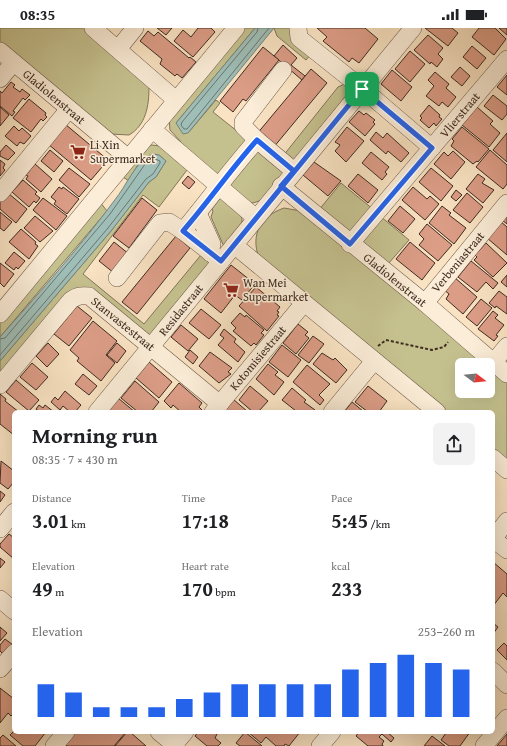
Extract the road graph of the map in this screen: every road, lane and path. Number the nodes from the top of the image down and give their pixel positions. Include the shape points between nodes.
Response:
1 (93, 28) edge
2 (135, 28) edge
3 (236, 28) edge
4 (298, 28) edge
5 (413, 28) edge
6 (118, 49) junction
7 (0, 52) edge
8 (507, 59) edge
9 (14, 63) junction
10 (283, 70) dead end
11 (0, 79) edge
12 (362, 89) junction
13 (176, 100) junction
14 (69, 109) junction
15 (152, 129) junction
16 (257, 140) junction
17 (432, 148) junction
18 (128, 157) junction
19 (294, 171) junction
20 (281, 186) junction
21 (220, 187) junction
22 (0, 193) edge
23 (507, 203) edge
24 (198, 213) junction
25 (256, 218) junction
26 (183, 231) junction
27 (350, 244) junction
28 (234, 245) junction
29 (216, 257) junction
30 (117, 278) dead end
31 (304, 303) junction
32 (425, 303) junction
33 (0, 314) edge
34 (456, 330) junction
35 (151, 346) junction
36 (507, 346) edge
37 (375, 354) junction
38 (488, 358) edge
39 (495, 362) edge
40 (495, 364) edge
41 (507, 374) edge
42 (0, 385) edge
43 (216, 408) edge
44 (98, 410) edge
45 (333, 410) edge
46 (435, 410) edge
47 (495, 460) edge
48 (507, 470) edge
49 (12, 514) edge
50 (507, 521) edge
51 (0, 529) edge
52 (495, 536) edge
53 (495, 541) edge
54 (507, 550) edge
55 (0, 599) edge
56 (12, 609) edge
57 (12, 655) edge
58 (0, 669) edge
59 (495, 673) edge
60 (507, 685) edge
61 (507, 718) edge
62 (495, 733) edge
63 (64, 734) edge
64 (163, 734) edge
65 (330, 734) edge
66 (494, 734) edge
67 (177, 742) edge
68 (54, 746) edge
69 (320, 746) edge
70 (484, 746) edge

1 - 6 street
2 - 6 street
3 - 13 street
4 - 12 street via 299,38
5 - 12 street, Residastraat
6 - 13 street
7 - 9 street, Gladiolenstraat
8 - 17 street, Vlierstraat
9 - 11 street
9 - 14 street, Gladiolenstraat
10 - 16 street via 243,122 243,126
12 - 17 street
12 - 19 street, Residastraat
13 - 15 street
14 - 18 street, Gladiolenstraat
14 - 22 street
15 - 18 street
15 - 21 street
16 - 19 street
16 - 21 street
17 - 27 street, Vlierstraat
18 - 33 street
19 - 20 street, Residastraat
20 - 25 street, Residastraat
20 - 27 street, Gladiolenstraat
21 - 24 street
21 - 25 street
23 - 32 street, Verbeniastraat
24 - 26 street
24 - 29 street
25 - 28 street, Residastraat
26 - 29 street
26 - 30 street via 169,222 160,223
27 - 32 street, Gladiolenstraat
28 - 29 street, Residastraat
28 - 31 street
29 - 35 street, Residastraat
31 - 37 street
31 - 43 street, Kotomisiestraat
32 - 34 street, Gladiolenstraat
34 - 37 path via 444,347 432,350 386,340
34 - 38 street, Gladiolenstraat
35 - 42 street, Stanvastestraat via 89,296 78,296 71,300
35 - 43 street, Stanvastestraat
35 - 44 street, Residastraat
36 - 39 street
37 - 45 street
37 - 46 street
40 - 41 street, Gladiolenstraat
47 - 48 street
49 - 51 street
50 - 52 street
53 - 54 street
55 - 56 street
57 - 58 street
59 - 60 street
61 - 62 street
63 - 68 street
64 - 67 street
65 - 69 street
66 - 70 street

